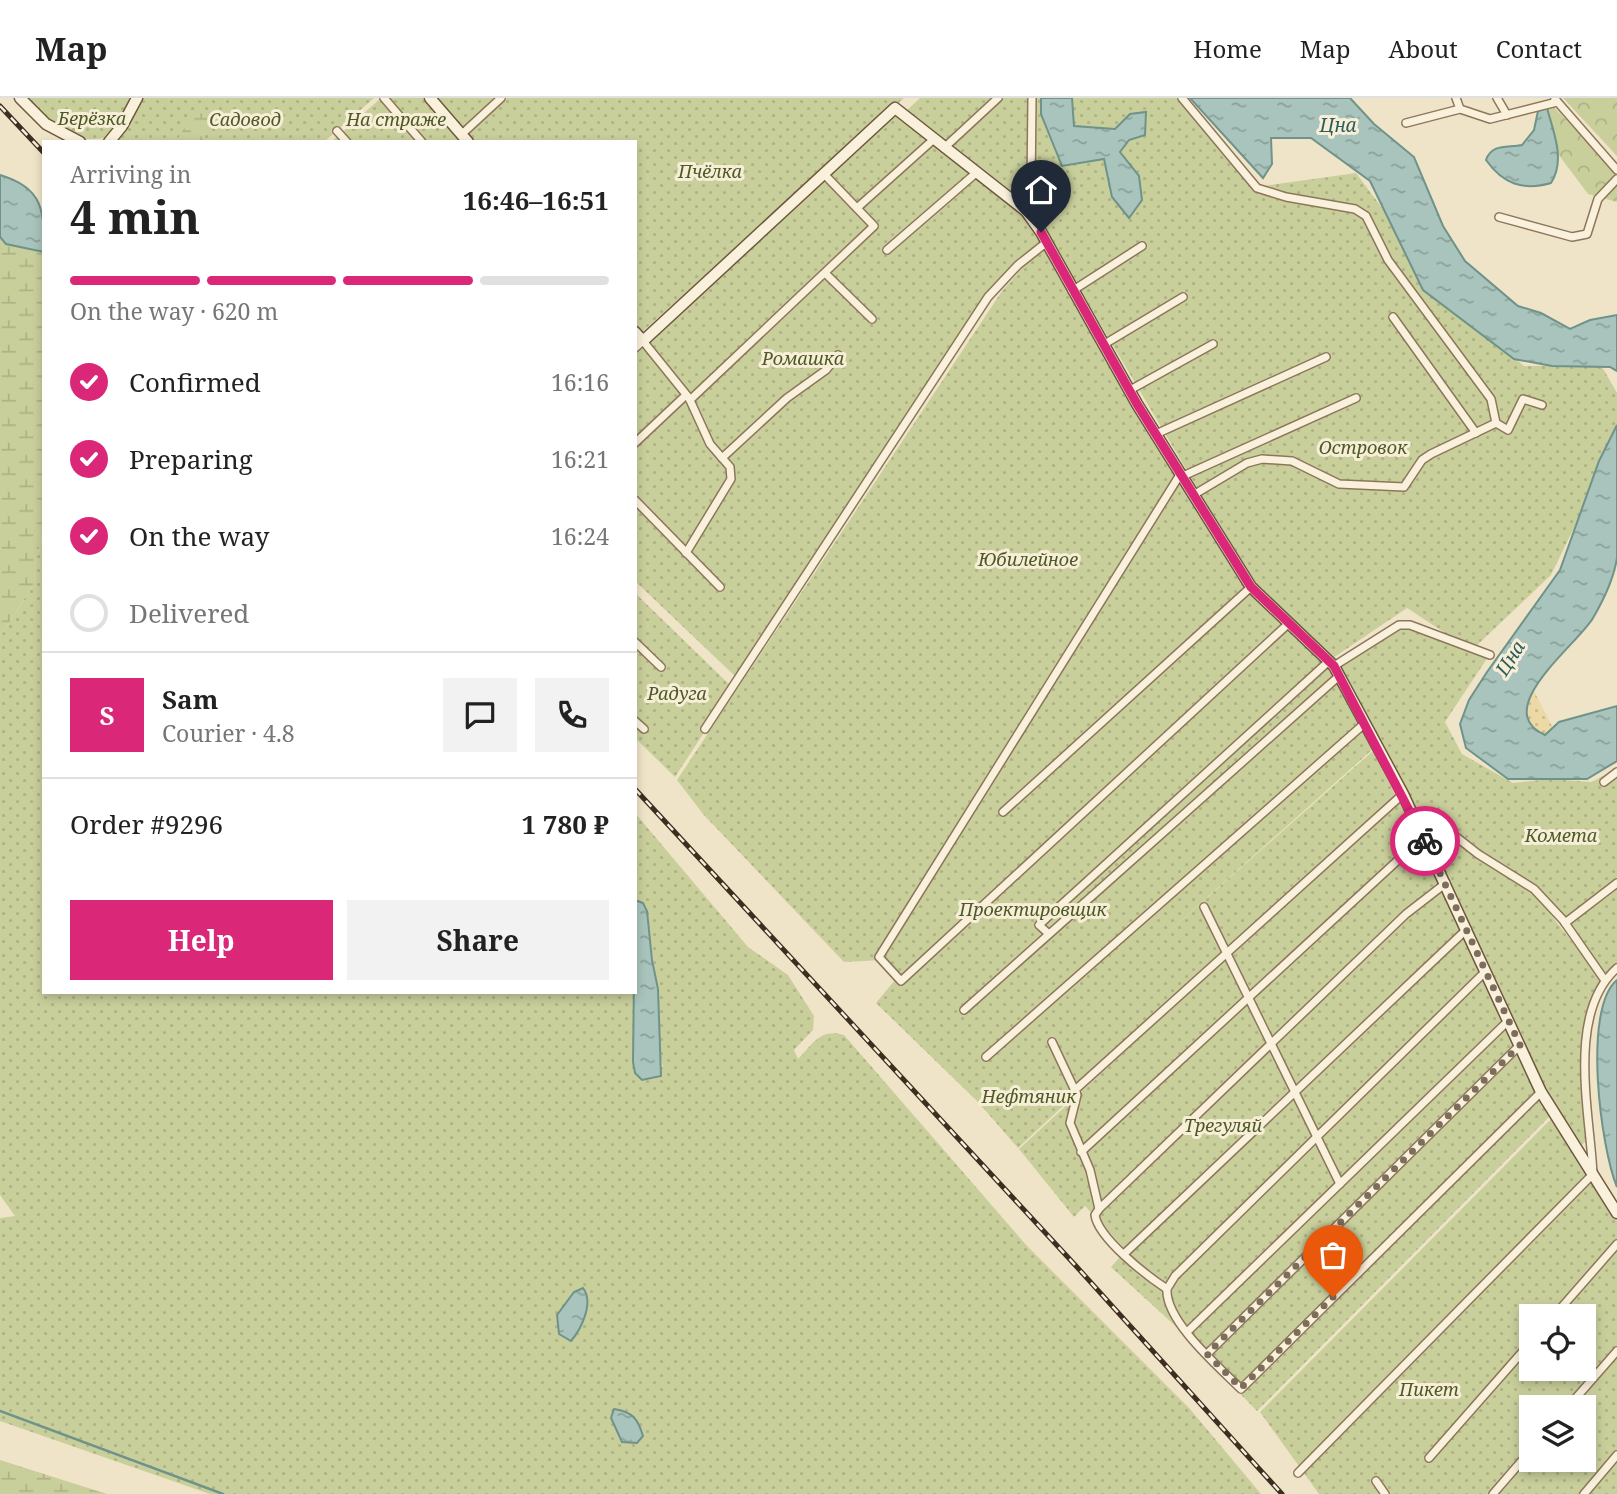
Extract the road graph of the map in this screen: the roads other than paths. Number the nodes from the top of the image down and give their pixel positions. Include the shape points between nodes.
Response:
1 (20, 98) edge
2 (137, 98) edge
3 (384, 98) edge
4 (430, 98) edge
5 (501, 98) edge
6 (998, 98) edge
7 (1032, 98) edge
8 (1182, 98) edge
9 (1455, 98) edge
10 (1497, 98) edge
11 (1556, 100) edge
12 (1460, 109) junction
13 (1507, 115) junction
14 (1406, 123) dead end
15 (337, 131) dead end
16 (465, 138) edge
17 (934, 139) junction
18 (76, 140) edge
19 (111, 140) edge
20 (345, 140) edge
21 (420, 140) edge
22 (944, 148) junction
23 (1617, 170) edge
24 (976, 173) junction
25 (824, 174) junction
26 (1617, 179) edge
27 (1020, 206) junction
28 (857, 208) junction
29 (1499, 217) dead end
30 (1047, 242) junction
31 (1142, 246) dead end
32 (887, 250) dead end
33 (826, 274) junction
34 (1072, 291) junction
35 (1183, 296) dead end
36 (1393, 317) dead end
37 (872, 319) dead end
38 (639, 344) edge
39 (1213, 344) dead end
40 (1103, 345) junction
41 (838, 355) dead end
42 (1326, 357) dead end
43 (1130, 390) junction
44 (688, 398) junction
45 (1356, 398) dead end
46 (1542, 405) dead end
47 (1496, 423) junction
48 (1476, 433) junction
49 (1156, 434) junction
50 (637, 441) edge
51 (722, 458) junction
52 (1182, 474) junction
53 (1195, 494) junction
54 (637, 502) edge
55 (686, 552) junction
56 (719, 587) dead end
57 (1251, 587) junction
58 (1289, 624) junction
59 (637, 644) edge
60 (1490, 655) dead end
61 (660, 667) dead end
62 (1334, 668) junction
63 (637, 723) edge
64 (1364, 724) junction
65 (644, 729) dead end
66 (705, 729) dead end
67 (1617, 772) edge
68 (1604, 782) dead end
69 (1403, 794) junction
70 (1003, 812) dead end
71 (1412, 814) junction
72 (1423, 837) junction
73 (1446, 883) junction
74 (1617, 883) edge
75 (1204, 907) dead end
76 (1565, 923) junction
77 (1468, 929) junction
78 (1049, 934) junction
79 (1227, 953) junction
80 (1617, 968) edge
81 (1487, 970) junction
82 (1604, 979) junction
83 (1248, 999) junction
84 (964, 1010) dead end
85 (1507, 1021) junction
86 (1052, 1042) dead end
87 (1272, 1044) junction
88 (1520, 1045) junction
89 (986, 1056) dead end
90 (1075, 1090) junction
91 (1541, 1092) junction
92 (1296, 1093) junction
93 (1318, 1138) junction
94 (1081, 1152) junction
95 (1593, 1174) junction
96 (1340, 1184) junction
97 (1099, 1209) junction
98 (1617, 1213) edge
99 (1617, 1244) edge
100 (1124, 1254) junction
101 (1167, 1289) junction
102 (1564, 1304) edge
103 (1188, 1332) junction
104 (1617, 1352) edge
105 (1207, 1354) junction
106 (1519, 1356) edge
107 (1579, 1395) edge
108 (1617, 1455) edge
109 (1429, 1458) dead end
110 (1519, 1464) edge
111 (1298, 1472) dead end
112 (1376, 1481) dead end
113 (1385, 1494) edge
114 (1493, 1494) edge
115 (1584, 1494) edge

1 - 18 street via 46,124
2 - 19 street
3 - 21 street
4 - 16 street
5 - 16 street
6 - 22 street
7 - 27 street via 1031,190
8 - 47 street via 1257,188 1355,209 1366,216 1388,260 1491,399
9 - 12 street
10 - 13 street
11 - 13 street
11 - 23 street
12 - 13 street via 1490,119
12 - 14 street
15 - 20 street
17 - 22 street
17 - 25 street via 895,108
17 - 28 street
22 - 24 street
24 - 27 street
24 - 32 street
25 - 28 street
25 - 38 street
26 - 29 street via 1598,199 1587,234 1572,237
27 - 30 street
28 - 33 street via 874,226
30 - 34 street
30 - 66 street via 988,297
31 - 34 street
33 - 37 street
33 - 44 street
34 - 40 street
35 - 40 street
36 - 48 street
38 - 44 street
39 - 43 street
40 - 43 street
41 - 51 street
42 - 49 street
43 - 49 street
44 - 50 street
44 - 51 street via 710,444
45 - 52 street
46 - 47 street via 1523,399 1508,430
47 - 48 street
48 - 53 street via 1422,460 1404,487 1339,484 1292,461 1262,459
49 - 52 street
51 - 55 street via 730,467 731,480
52 - 53 street
52 - 58 street via 879,957 901,981
53 - 57 street
54 - 55 street
55 - 56 street
57 - 58 street
57 - 70 street
58 - 62 street
59 - 61 street
60 - 62 street via 1399,625
62 - 64 street
62 - 78 street
62 - 78 street via 1038,925
63 - 65 street
64 - 69 street
64 - 89 street
67 - 68 street
69 - 71 street
69 - 79 street
71 - 72 street
71 - 76 street via 1427,814 1478,854 1513,874
72 - 73 street
72 - 83 street
73 - 77 street
73 - 87 street via 1406,914
74 - 76 street
75 - 79 street
76 - 82 street
77 - 81 street
77 - 92 street
78 - 84 street
79 - 83 street
79 - 90 street
80 - 82 street
81 - 85 street
81 - 93 street
82 - 95 street via 1593,999 1584,1055
83 - 87 street
83 - 94 street
85 - 88 street
85 - 96 street
86 - 90 street
87 - 92 street
87 - 97 street
88 - 91 street
88 - 105 street
90 - 94 street via 1070,1123
91 - 95 street
91 - 105 street via 1241,1388
92 - 93 street
92 - 100 street
93 - 96 street
93 - 101 street via 1175,1276
94 - 97 street
95 - 98 street
95 - 111 street
96 - 103 street
97 - 100 street via 1096,1223
99 - 102 street
100 - 101 street
101 - 103 street via 1172,1312
103 - 105 street
104 - 107 street
106 - 109 street
108 - 115 street
110 - 114 street
112 - 113 street

